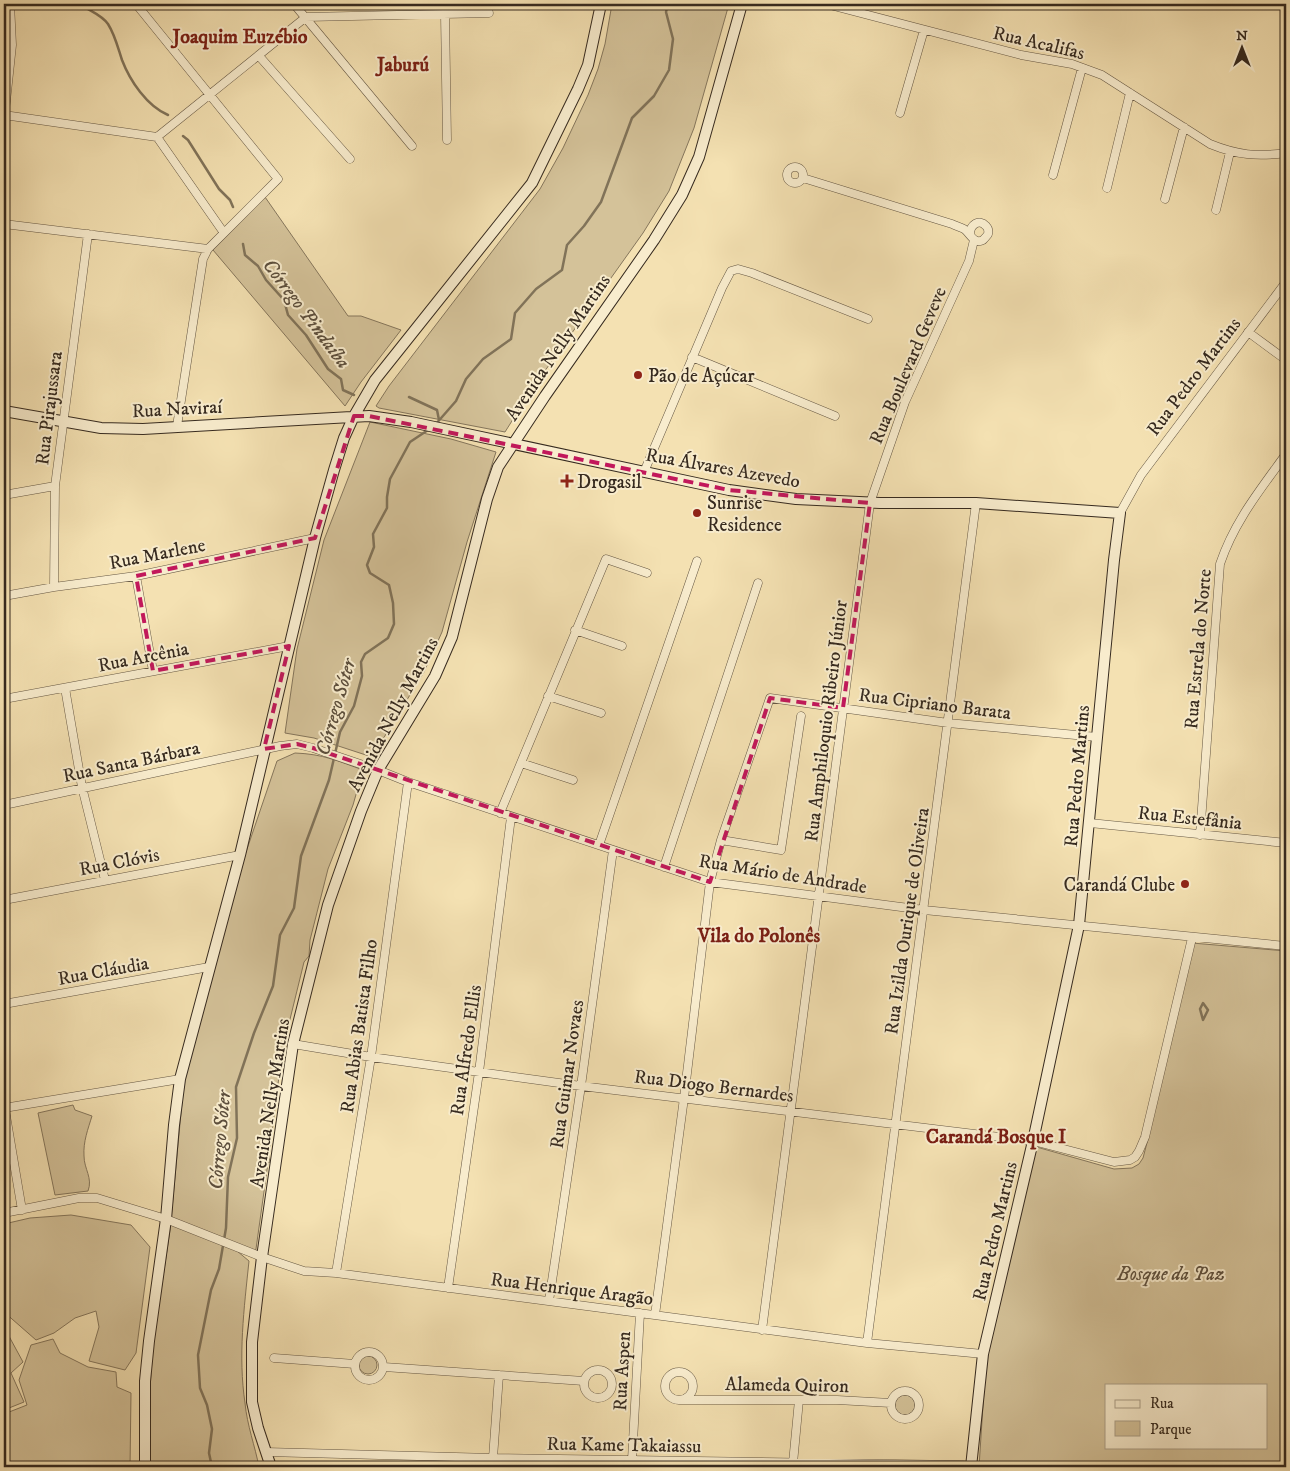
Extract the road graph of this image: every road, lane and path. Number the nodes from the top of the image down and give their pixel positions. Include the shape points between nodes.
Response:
1 (10, 4) edge
2 (136, 4) edge
3 (294, 4) edge
4 (601, 4) edge
5 (742, 4) edge
6 (826, 4) edge
7 (489, 13) dead end
8 (7, 14) edge
9 (446, 14) junction
10 (306, 17) junction
11 (924, 30) junction
12 (259, 56) junction
13 (1082, 68) junction
14 (1130, 93) junction
15 (210, 95) junction
16 (900, 113) dead end
17 (4, 115) edge
18 (4, 120) edge
19 (1184, 127) junction
20 (157, 137) junction
21 (447, 140) dead end
22 (412, 146) dead end
23 (1230, 152) junction
24 (1286, 153) edge
25 (350, 159) dead end
26 (1054, 175) dead end
27 (803, 178) dead end
28 (1107, 188) dead end
29 (1165, 199) dead end
30 (1216, 210) dead end
31 (4, 224) edge
32 (224, 233) junction
33 (88, 234) junction
34 (208, 249) junction
35 (1286, 282) edge
36 (868, 319) dead end
37 (1248, 332) junction
38 (692, 358) junction
39 (1286, 360) edge
40 (4, 411) edge
41 (354, 416) junction
42 (834, 416) dead end
43 (62, 422) junction
44 (177, 426) junction
45 (513, 443) junction
46 (1286, 454) edge
47 (644, 472) junction
48 (55, 486) junction
49 (4, 495) edge
50 (870, 503) junction
51 (976, 503) junction
52 (1120, 512) junction
53 (315, 538) junction
54 (697, 561) dead end
55 (646, 573) dead end
56 (136, 576) junction
57 (758, 583) dead end
58 (54, 587) junction
59 (4, 596) edge
60 (575, 630) junction
61 (289, 646) junction
62 (622, 646) dead end
63 (152, 671) junction
64 (65, 688) junction
65 (548, 696) junction
66 (4, 699) edge
67 (843, 708) junction
68 (601, 713) dead end
69 (801, 716) dead end
70 (948, 723) junction
71 (1097, 737) junction
72 (264, 749) junction
73 (521, 762) junction
74 (378, 770) junction
75 (574, 780) dead end
76 (408, 782) junction
77 (82, 787) junction
78 (4, 805) edge
79 (500, 813) junction
80 (511, 817) junction
81 (1090, 823) junction
82 (1200, 835) junction
83 (721, 840) junction
84 (1286, 843) edge
85 (599, 845) junction
86 (612, 850) junction
87 (240, 855) junction
88 (664, 867) junction
89 (105, 880) junction
90 (710, 882) junction
91 (819, 896) junction
92 (4, 900) edge
93 (924, 910) junction
94 (1079, 925) junction
95 (1192, 938) junction
96 (1286, 946) edge
97 (209, 967) junction
98 (4, 1004) edge
99 (293, 1044) junction
100 (371, 1057) junction
101 (479, 1072) junction
102 (180, 1079) junction
103 (582, 1086) junction
104 (684, 1098) junction
105 (4, 1106) edge
106 (790, 1110) junction
107 (895, 1125) junction
108 (1033, 1141) junction
109 (22, 1210) junction
110 (4, 1213) edge
111 (166, 1220) junction
112 (262, 1257) junction
113 (336, 1273) junction
114 (448, 1288) junction
115 (549, 1302) junction
116 (640, 1313) junction
117 (655, 1315) junction
118 (762, 1330) junction
119 (867, 1344) junction
120 (983, 1354) junction
121 (274, 1358) dead end
122 (355, 1364) junction
123 (384, 1367) junction
124 (499, 1375) junction
125 (584, 1381) dead end
126 (682, 1400) dead end
127 (798, 1400) junction
128 (891, 1403) dead end
129 (266, 1452) junction
130 (493, 1458) junction
131 (632, 1460) junction
132 (792, 1463) junction
133 (145, 1467) edge
134 (271, 1467) edge
135 (975, 1467) edge

1 - 8 street
2 - 15 street
3 - 10 street
4 - 41 main road via 588,65 532,182 375,380
5 - 45 main road, Avenida Nelly Martins via 699,157 682,196
6 - 11 street, Rua Acalifas
7 - 9 street
8 - 17 street via 12,45
9 - 10 street
9 - 21 street
10 - 12 street
10 - 22 street
11 - 13 street, Rua Acalifas via 1021,56
11 - 16 street
12 - 15 street
12 - 25 street
13 - 14 street, Rua Acalifas via 1102,75
13 - 26 street
14 - 19 street, Rua Acalifas
14 - 28 street
15 - 20 street
15 - 32 street via 278,179
17 - 18 street
17 - 20 street
19 - 23 street, Rua Acalifas via 1210,144
19 - 29 street
20 - 32 street
23 - 24 street, Rua Acalifas via 1249,155
23 - 30 street
27 - 50 street, Rua Boulevard Geveve via 964,228 972,237 969,261 905,402
31 - 33 street
32 - 34 street
33 - 34 street
33 - 43 street, Rua Pirajussara
34 - 44 street via 203,259
35 - 37 street, Rua Pedro Martins
36 - 38 street via 738,269 731,271 722,288
37 - 39 street
37 - 52 street, Rua Pedro Martins via 1141,475
38 - 42 street
38 - 47 street
40 - 43 main road, Rua Naviraí
41 - 44 main road, Rua Naviraí
41 - 45 main road, Rua Álvares Azevedo via 411,422
41 - 53 main road via 344,438
43 - 44 main road, Rua Naviraí via 101,428
43 - 48 street, Rua Pirajussara
45 - 47 main road, Rua Álvares Azevedo
45 - 74 main road, Avenida Nelly Martins via 488,494 452,636 435,676
46 - 82 street, Rua Estrela do Norte via 1240,519 1227,542 1220,564
47 - 50 main road, Rua Álvares Azevedo via 729,490 796,499
48 - 49 street
48 - 58 street, Rua Pirajussara
50 - 51 main road, Rua Álvares Azevedo
50 - 67 street, Rua Amphiloquio Ribeiro Júnior
51 - 52 main road, Rua Álvares Azevedo
51 - 70 street, Rua Izilda Ourique de Oliveira
52 - 71 main road, Rua Pedro Martins
53 - 56 street, Rua Marlene
53 - 61 main road
54 - 85 street
55 - 60 street via 606,558
56 - 58 street, Rua Marlene
56 - 63 street
57 - 88 street
58 - 59 street, Rua Marlene
60 - 62 street
60 - 65 street
61 - 63 street, Rua Arcênia
61 - 72 main road
63 - 64 street, Rua Arcênia
64 - 66 street, Rua Arcênia
64 - 77 street
65 - 68 street
65 - 73 street
67 - 70 street, Rua Cipriano Barata
67 - 83 street, Rua Cipriano Barata via 770,698
67 - 91 street, Rua Amphiloquio Ribeiro Júnior
69 - 83 street via 781,850
70 - 71 street, Rua Cipriano Barata
70 - 93 street, Rua Izilda Ourique de Oliveira
71 - 81 main road, Rua Pedro Martins
72 - 74 street, Rua Mário de Andrade via 297,744
72 - 77 street, Rua Santa Bárbara
72 - 87 main road
73 - 75 street
73 - 79 street
74 - 76 street, Rua Mário de Andrade
74 - 99 main road, Avenida Nelly Martins via 328,905
76 - 79 street, Rua Mário de Andrade
76 - 100 street, Rua Abias Batista Filho
77 - 78 street, Rua Santa Bárbara
77 - 89 street
79 - 80 street, Rua Mário de Andrade
80 - 85 street, Rua Mário de Andrade
80 - 101 street, Rua Alfredo Ellis
81 - 82 street, Rua Estefânia
81 - 94 main road, Rua Pedro Martins
82 - 84 street, Rua Estefânia
83 - 90 street
85 - 86 street, Rua Mário de Andrade
86 - 88 street, Rua Mário de Andrade
86 - 103 street, Rua Guimar Novaes
87 - 89 street, Rua Clóvis
87 - 97 main road
88 - 90 street, Rua Mário de Andrade
89 - 92 street, Rua Clóvis
90 - 91 street, Rua Mário de Andrade
90 - 104 street
91 - 93 street, Rua Mário de Andrade
91 - 106 street, Rua Amphiloquio Ribeiro Júnior
93 - 94 street, Rua Mário de Andrade
93 - 107 street, Rua Izilda Ourique de Oliveira
94 - 95 street, Rua Mário de Andrade
94 - 108 main road, Rua Pedro Martins
95 - 96 street, Rua Mário de Andrade
95 - 108 street, Rua Diogo Bernardes via 1140,1151 1130,1160 1114,1162
97 - 98 street, Rua Cláudia
97 - 102 main road
99 - 100 street, Rua Diogo Bernardes
99 - 112 main road, Avenida Nelly Martins
100 - 101 street, Rua Diogo Bernardes
100 - 113 street, Rua Abias Batista Filho
101 - 103 street, Rua Diogo Bernardes
101 - 114 street, Rua Alfredo Ellis
102 - 105 street
102 - 111 main road
103 - 104 street, Rua Diogo Bernardes
103 - 115 street, Rua Guimar Novaes
104 - 106 street, Rua Diogo Bernardes
104 - 117 street
105 - 109 street
106 - 107 street, Rua Diogo Bernardes
106 - 118 street, Rua Amphiloquio Ribeiro Júnior
107 - 108 street, Rua Diogo Bernardes
107 - 119 street, Rua Izilda Ourique de Oliveira
108 - 120 main road, Rua Pedro Martins
109 - 110 street, Rua Henrique Aragão
109 - 111 street, Rua Henrique Aragão via 79,1198 97,1198
111 - 112 street, Rua Henrique Aragão
111 - 133 main road via 145,1381
112 - 113 street, Rua Henrique Aragão via 304,1271
112 - 129 main road, Avenida Nelly Martins via 251,1375 252,1402
113 - 114 street, Rua Henrique Aragão
114 - 115 street, Rua Henrique Aragão
115 - 116 street, Rua Henrique Aragão
116 - 117 street, Rua Henrique Aragão
116 - 131 street, Rua Aspen
117 - 118 street, Rua Henrique Aragão
118 - 119 street, Rua Henrique Aragão
119 - 120 street, Rua Henrique Aragão
120 - 135 main road, Rua Pedro Martins
121 - 122 street
122 - 123 street via 358,1375 368,1380 378,1377
122 - 123 street via 357,1358 367,1351 379,1355
123 - 124 street
124 - 125 street
124 - 130 street
126 - 127 street, Alameda Quiron
127 - 128 street, Alameda Quiron
127 - 132 street
129 - 130 street, Rua Kame Takaiassu
129 - 134 main road, Avenida Nelly Martins
130 - 131 street, Rua Kame Takaiassu
131 - 132 street, Rua Kame Takaiassu
132 - 135 street, Rua Kame Takaiassu

